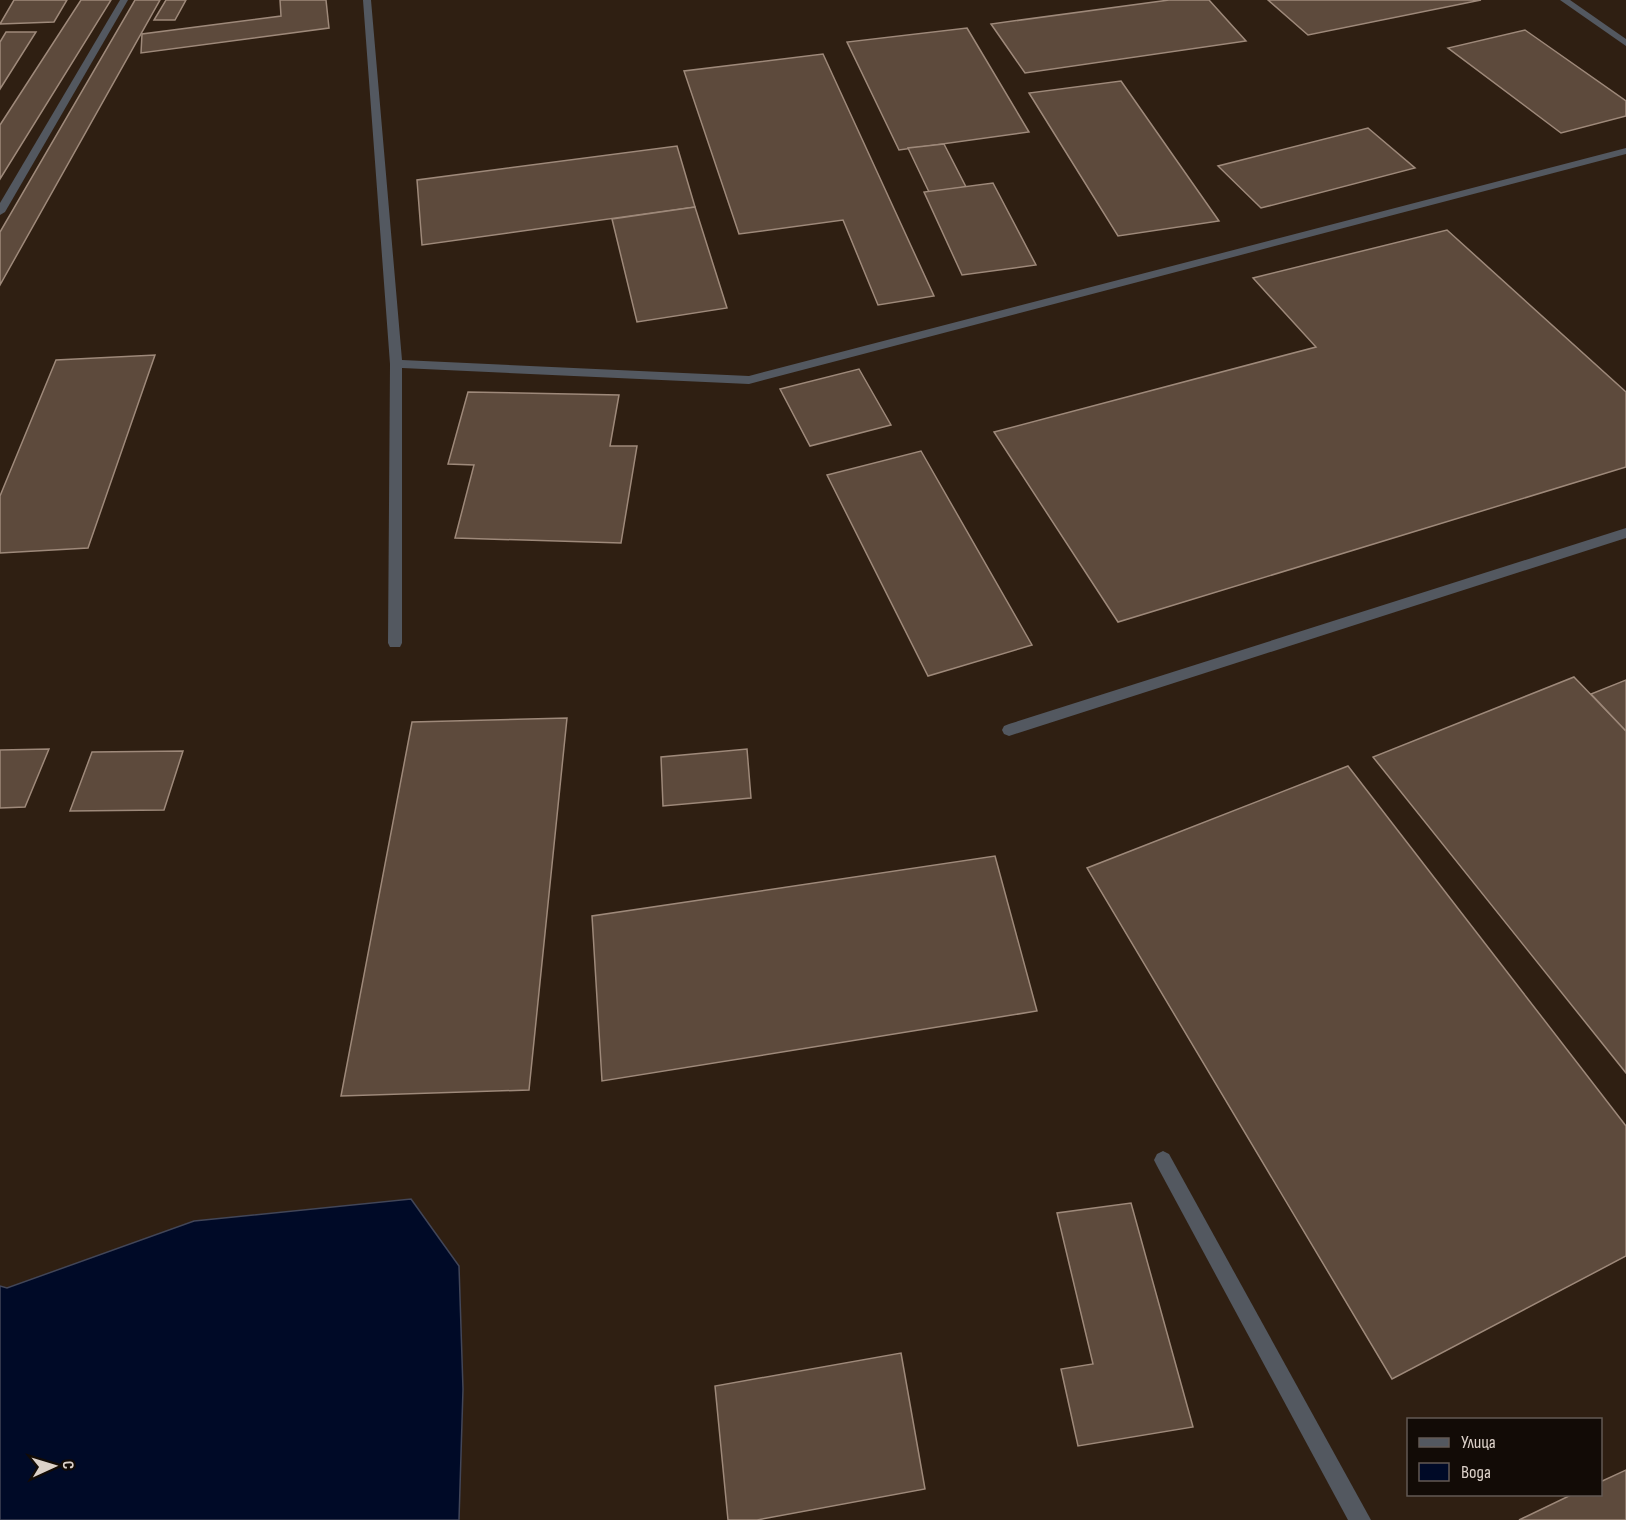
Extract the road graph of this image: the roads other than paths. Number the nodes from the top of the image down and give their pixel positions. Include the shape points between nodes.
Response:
1 (124, 0) edge
2 (367, 0) edge
3 (1564, 0) edge
4 (1626, 42) edge
5 (1626, 151) edge
6 (0, 212) edge
7 (396, 364) junction
8 (1626, 533) edge
9 (395, 643) dead end
10 (1009, 730) dead end
11 (1163, 1160) dead end
12 (1360, 1520) edge

1 - 6 street
2 - 7 street
3 - 4 street
5 - 7 street via 749,380
7 - 9 street
8 - 10 street
11 - 12 street

